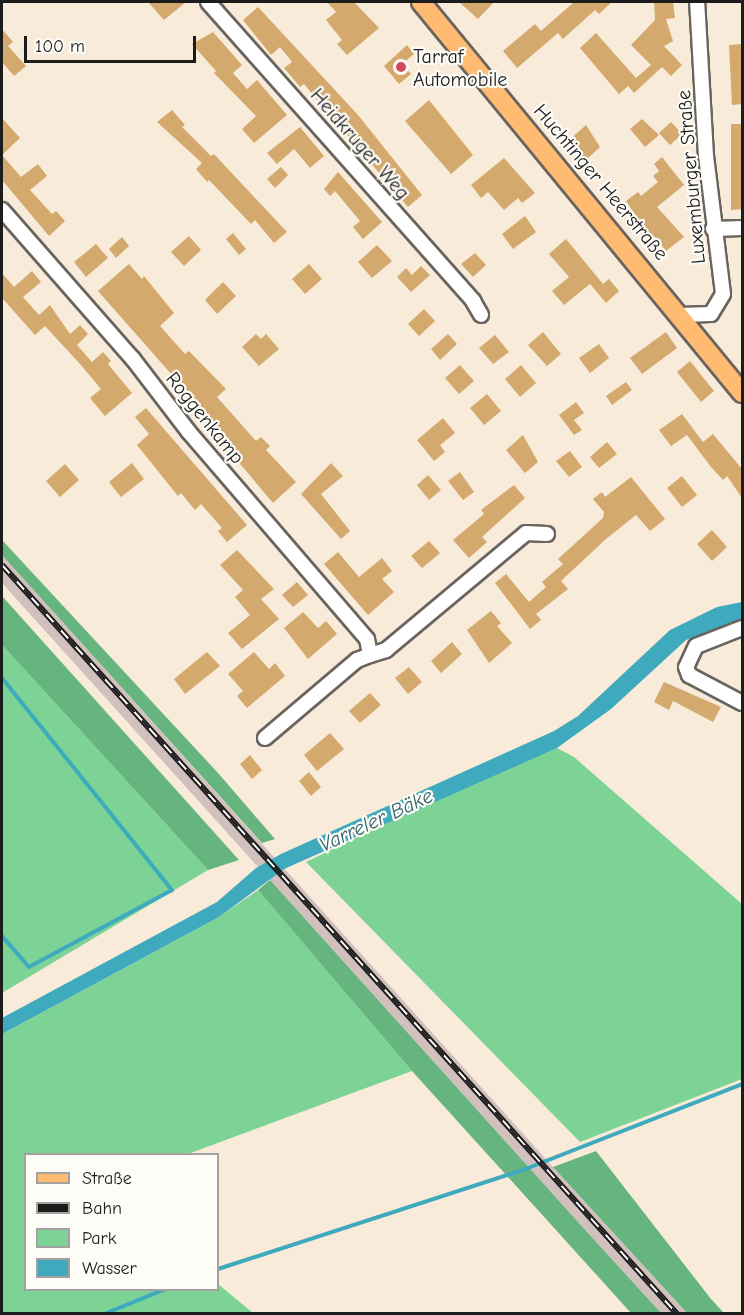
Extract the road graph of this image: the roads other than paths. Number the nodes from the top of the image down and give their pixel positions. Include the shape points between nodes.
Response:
1 (208, 2) edge
2 (421, 2) edge
3 (697, 2) edge
4 (2, 210) edge
5 (742, 228) edge
6 (713, 229) junction
7 (481, 315) dead end
8 (680, 315) junction
9 (742, 393) edge
10 (548, 534) dead end
11 (742, 628) edge
12 (370, 655) junction
13 (742, 703) edge
14 (265, 738) dead end

1 - 7 street, Heidkruger Weg via 473,301
2 - 8 main road, Huchtinger Heerstraße
3 - 6 street, Luxemburger Straße
4 - 12 street, Roggenkamp via 133,359 188,431 366,639
5 - 6 street
6 - 8 street, Luxemburger Straße via 723,294 711,314
8 - 9 main road, Huchtinger Heerstraße
10 - 12 street via 526,533 386,650
11 - 13 street via 696,646 686,667 689,675
12 - 14 street via 357,660

